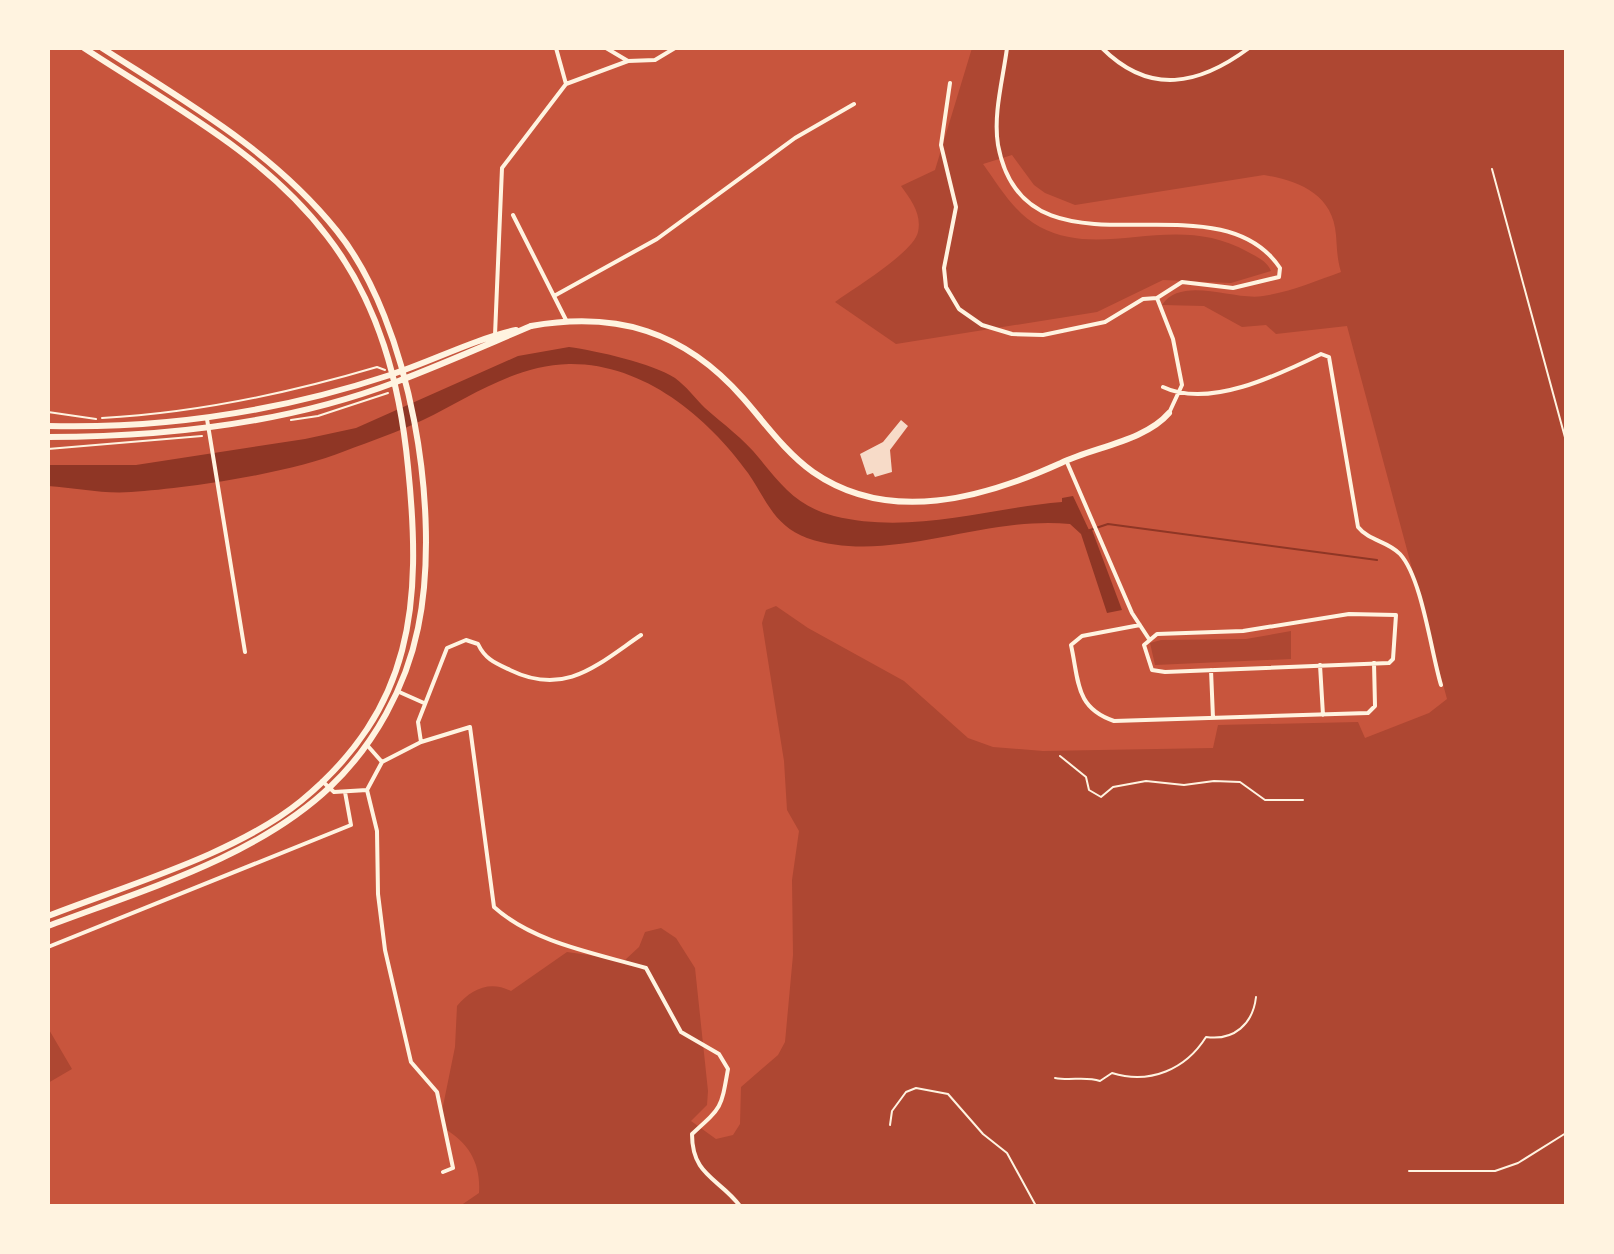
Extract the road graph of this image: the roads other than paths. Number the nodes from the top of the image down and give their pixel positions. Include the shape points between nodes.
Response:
1 (84, 48) edge
2 (102, 48) edge
3 (556, 48) edge
4 (606, 48) edge
5 (675, 48) edge
6 (1007, 48) edge
7 (1102, 48) edge
8 (1249, 48) edge
9 (628, 61) junction
10 (950, 83) dead end
11 (566, 84) junction
12 (854, 104) dead end
13 (513, 215) dead end
14 (554, 296) junction
15 (1157, 298) junction
16 (566, 320) junction
17 (531, 326) junction
18 (495, 335) junction
19 (394, 374) junction
20 (405, 374) junction
21 (396, 382) junction
22 (1163, 387) dead end
23 (1179, 392) junction
24 (1169, 413) joint
25 (208, 423) junction
26 (48, 426) edge
27 (48, 437) edge
28 (1066, 460) junction
29 (1140, 625) junction
30 (641, 635) dead end
31 (1149, 639) junction
32 (245, 652) dead end
33 (1374, 663) junction
34 (1320, 665) junction
35 (1211, 670) junction
36 (1441, 685) dead end
37 (397, 691) junction
38 (424, 703) junction
39 (1323, 715) junction
40 (1213, 718) junction
41 (421, 742) junction
42 (367, 745) junction
43 (382, 762) junction
44 (322, 780) junction
45 (329, 788) junction
46 (367, 790) junction
47 (345, 792) junction
48 (48, 916) edge
49 (48, 926) edge
50 (48, 947) edge
51 (443, 1172) dead end
52 (740, 1206) edge

1 - 19 main road via 243,152 295,198 360,287
2 - 20 main road via 234,134 299,186 364,271
3 - 11 street
4 - 9 street
5 - 9 street via 655,60
6 - 15 street via 997,122 999,147 1012,180 1032,204 1082,225 1177,223 1222,231 1273,257 1280,268 1279,277 1233,288 1182,282
7 - 8 street via 1139,76 1179,82 1220,69
9 - 11 street
10 - 15 street via 941,145 956,207 944,268 946,287 959,309 982,325 1012,334 1043,335 1105,322 1143,299
11 - 18 street via 502,168
12 - 14 street via 795,138 657,239
13 - 14 street
14 - 16 street
15 - 23 street via 1173,339
16 - 17 main road
16 - 28 main road via 636,327 687,348 737,391 798,460 866,497 906,503 952,498 1033,476
17 - 18 main road
17 - 20 main road
18 - 20 main road
19 - 20 main road
19 - 21 main road
19 - 25 main road
20 - 21 main road
20 - 37 main road via 416,431 425,574 418,629
21 - 25 main road via 288,412
21 - 44 main road via 415,545 413,610 395,674 370,723
22 - 23 street
23 - 24 street
23 - 36 street via 1230,392 1321,354 1329,357 1358,527 1405,561 1419,594
24 - 28 main road via 1157,427
25 - 26 main road
25 - 27 main road via 133,436
25 - 32 street
28 - 29 street
29 - 31 street
29 - 40 street via 1082,636 1071,645 1089,710 1114,721
30 - 38 street via 580,676 550,682 522,676 484,657 478,644 466,640 447,648
31 - 33 street via 1349,614 1396,615 1393,659
31 - 35 street via 1144,645 1152,670
33 - 34 street
33 - 39 street via 1375,706 1368,713
34 - 35 street
34 - 39 street
35 - 40 street
37 - 38 street
37 - 42 main road
38 - 41 street via 418,722
39 - 40 street
41 - 43 street
41 - 52 street via 470,727 494,907 535,934 646,968 681,1032 719,1054 728,1069 722,1105 692,1134 692,1153 711,1181 729,1191
42 - 43 street
42 - 45 main road
43 - 46 street
44 - 45 street
44 - 48 main road via 255,831
45 - 47 street
45 - 49 main road via 252,844
46 - 47 street
46 - 51 street via 377,831 385,950 411,1062 437,1092 453,1168
47 - 50 street via 351,825

